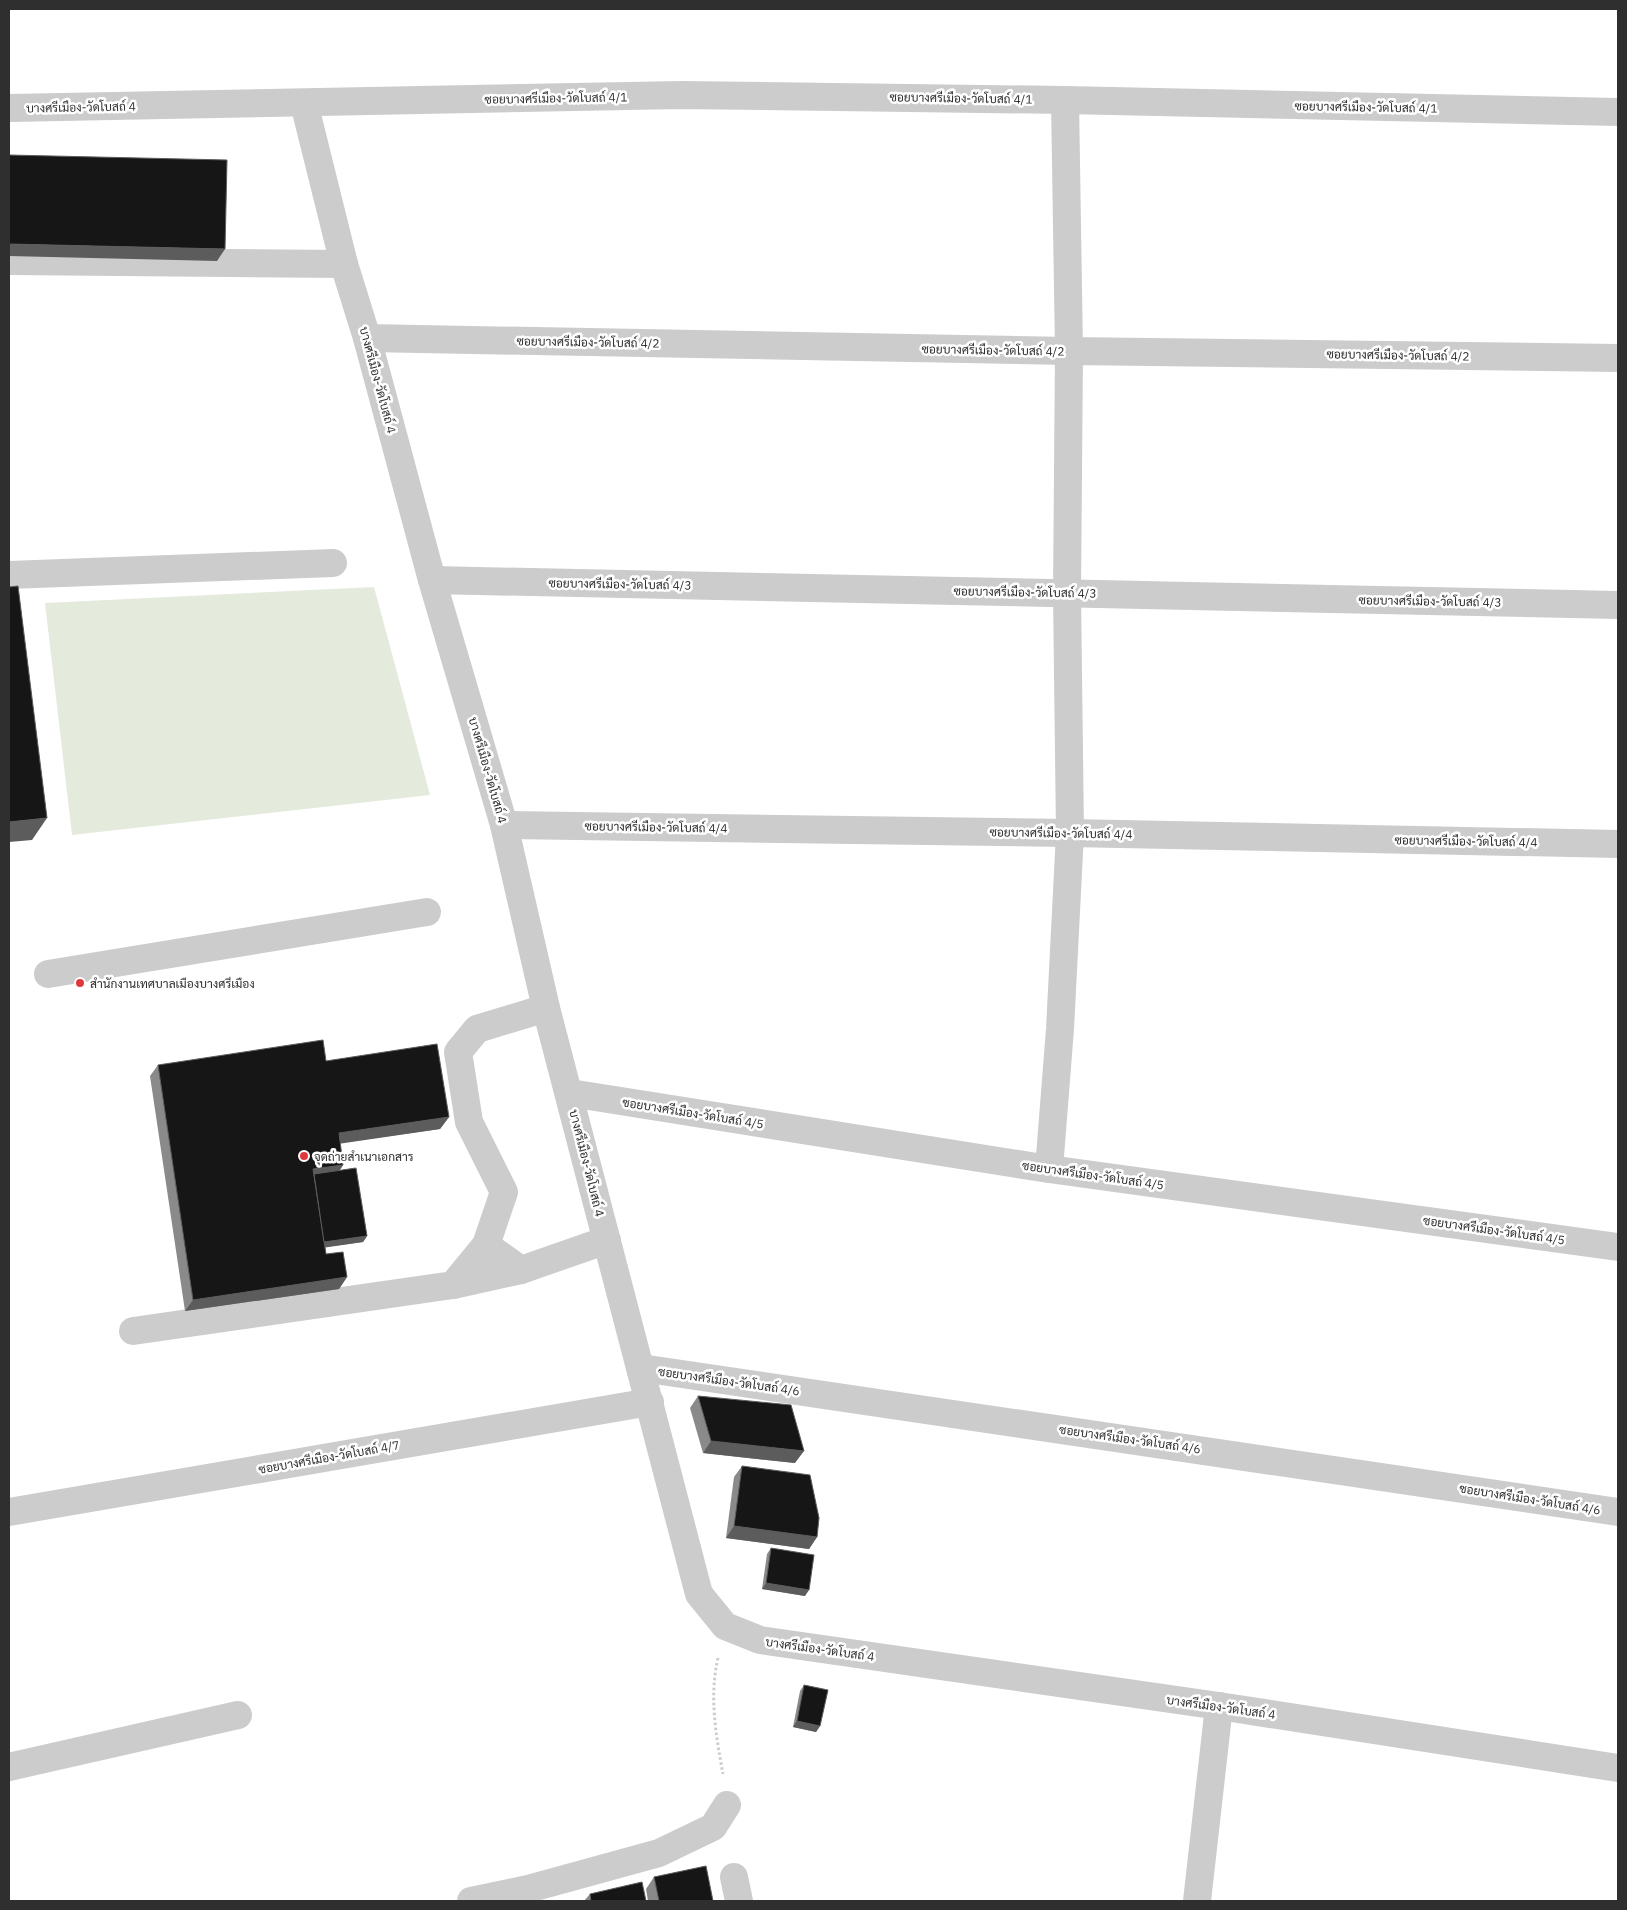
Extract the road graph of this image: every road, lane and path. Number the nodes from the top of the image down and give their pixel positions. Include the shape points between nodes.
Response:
1 (1065, 100) junction
2 (304, 103) junction
3 (9, 108) edge
4 (1618, 112) edge
5 (9, 261) edge
6 (344, 264) junction
7 (367, 338) junction
8 (1069, 351) junction
9 (1618, 358) edge
10 (334, 563) dead end
11 (9, 574) edge
12 (432, 580) junction
13 (1067, 593) junction
14 (1618, 605) edge
15 (504, 825) junction
16 (1070, 833) junction
17 (1618, 844) edge
18 (427, 912) dead end
19 (48, 974) dead end
20 (546, 1008) junction
21 (570, 1094) junction
22 (1049, 1169) junction
23 (607, 1240) junction
24 (486, 1244) junction
25 (1618, 1247) edge
26 (521, 1270) junction
27 (453, 1285) junction
28 (133, 1331) dead end
29 (641, 1368) junction
30 (650, 1402) junction
31 (9, 1512) edge
32 (1618, 1512) edge
33 (725, 1626) junction
34 (1219, 1706) junction
35 (238, 1715) dead end
36 (9, 1767) edge
37 (1618, 1768) edge
38 (727, 1805) joint
39 (472, 1901) edge
40 (1196, 1901) edge

1 - 2 street, ซอยบางศรีเมือง-วัดโบสถ์ 4/1 via 681,96
1 - 4 street, ซอยบางศรีเมือง-วัดโบสถ์ 4/1
1 - 8 street
2 - 3 street, บางศรีเมือง-วัดโบสถ์ 4
2 - 6 street, บางศรีเมือง-วัดโบสถ์ 4
5 - 6 street
6 - 7 street, บางศรีเมือง-วัดโบสถ์ 4
7 - 8 street, ซอยบางศรีเมือง-วัดโบสถ์ 4/2
7 - 12 street, บางศรีเมือง-วัดโบสถ์ 4
8 - 9 street, ซอยบางศรีเมือง-วัดโบสถ์ 4/2
8 - 13 street
10 - 11 street
12 - 13 street, ซอยบางศรีเมือง-วัดโบสถ์ 4/3
12 - 15 street, บางศรีเมือง-วัดโบสถ์ 4
13 - 14 street, ซอยบางศรีเมือง-วัดโบสถ์ 4/3
13 - 16 street
15 - 16 street, ซอยบางศรีเมือง-วัดโบสถ์ 4/4
15 - 20 street, บางศรีเมือง-วัดโบสถ์ 4
16 - 17 street, ซอยบางศรีเมือง-วัดโบสถ์ 4/4
16 - 22 street
18 - 19 street
20 - 21 street, บางศรีเมือง-วัดโบสถ์ 4
20 - 24 street via 476,1029 458,1052 469,1122 504,1192
21 - 22 street, ซอยบางศรีเมือง-วัดโบสถ์ 4/5
21 - 23 street, บางศรีเมือง-วัดโบสถ์ 4
22 - 25 street, ซอยบางศรีเมือง-วัดโบสถ์ 4/5
23 - 26 street
23 - 29 street, บางศรีเมือง-วัดโบสถ์ 4
24 - 26 street
24 - 27 street
26 - 27 street
27 - 28 street
29 - 30 street, บางศรีเมือง-วัดโบสถ์ 4
29 - 32 street, ซอยบางศรีเมือง-วัดโบสถ์ 4/6
30 - 31 street, ซอยบางศรีเมือง-วัดโบสถ์ 4/7
30 - 33 street, บางศรีเมือง-วัดโบสถ์ 4 via 699,1594
33 - 34 street, บางศรีเมือง-วัดโบสถ์ 4 via 760,1640
33 - 38 path via 714,1676 715,1727
34 - 37 street, บางศรีเมือง-วัดโบสถ์ 4
34 - 40 street
35 - 36 street
38 - 39 street via 713,1827 659,1853

